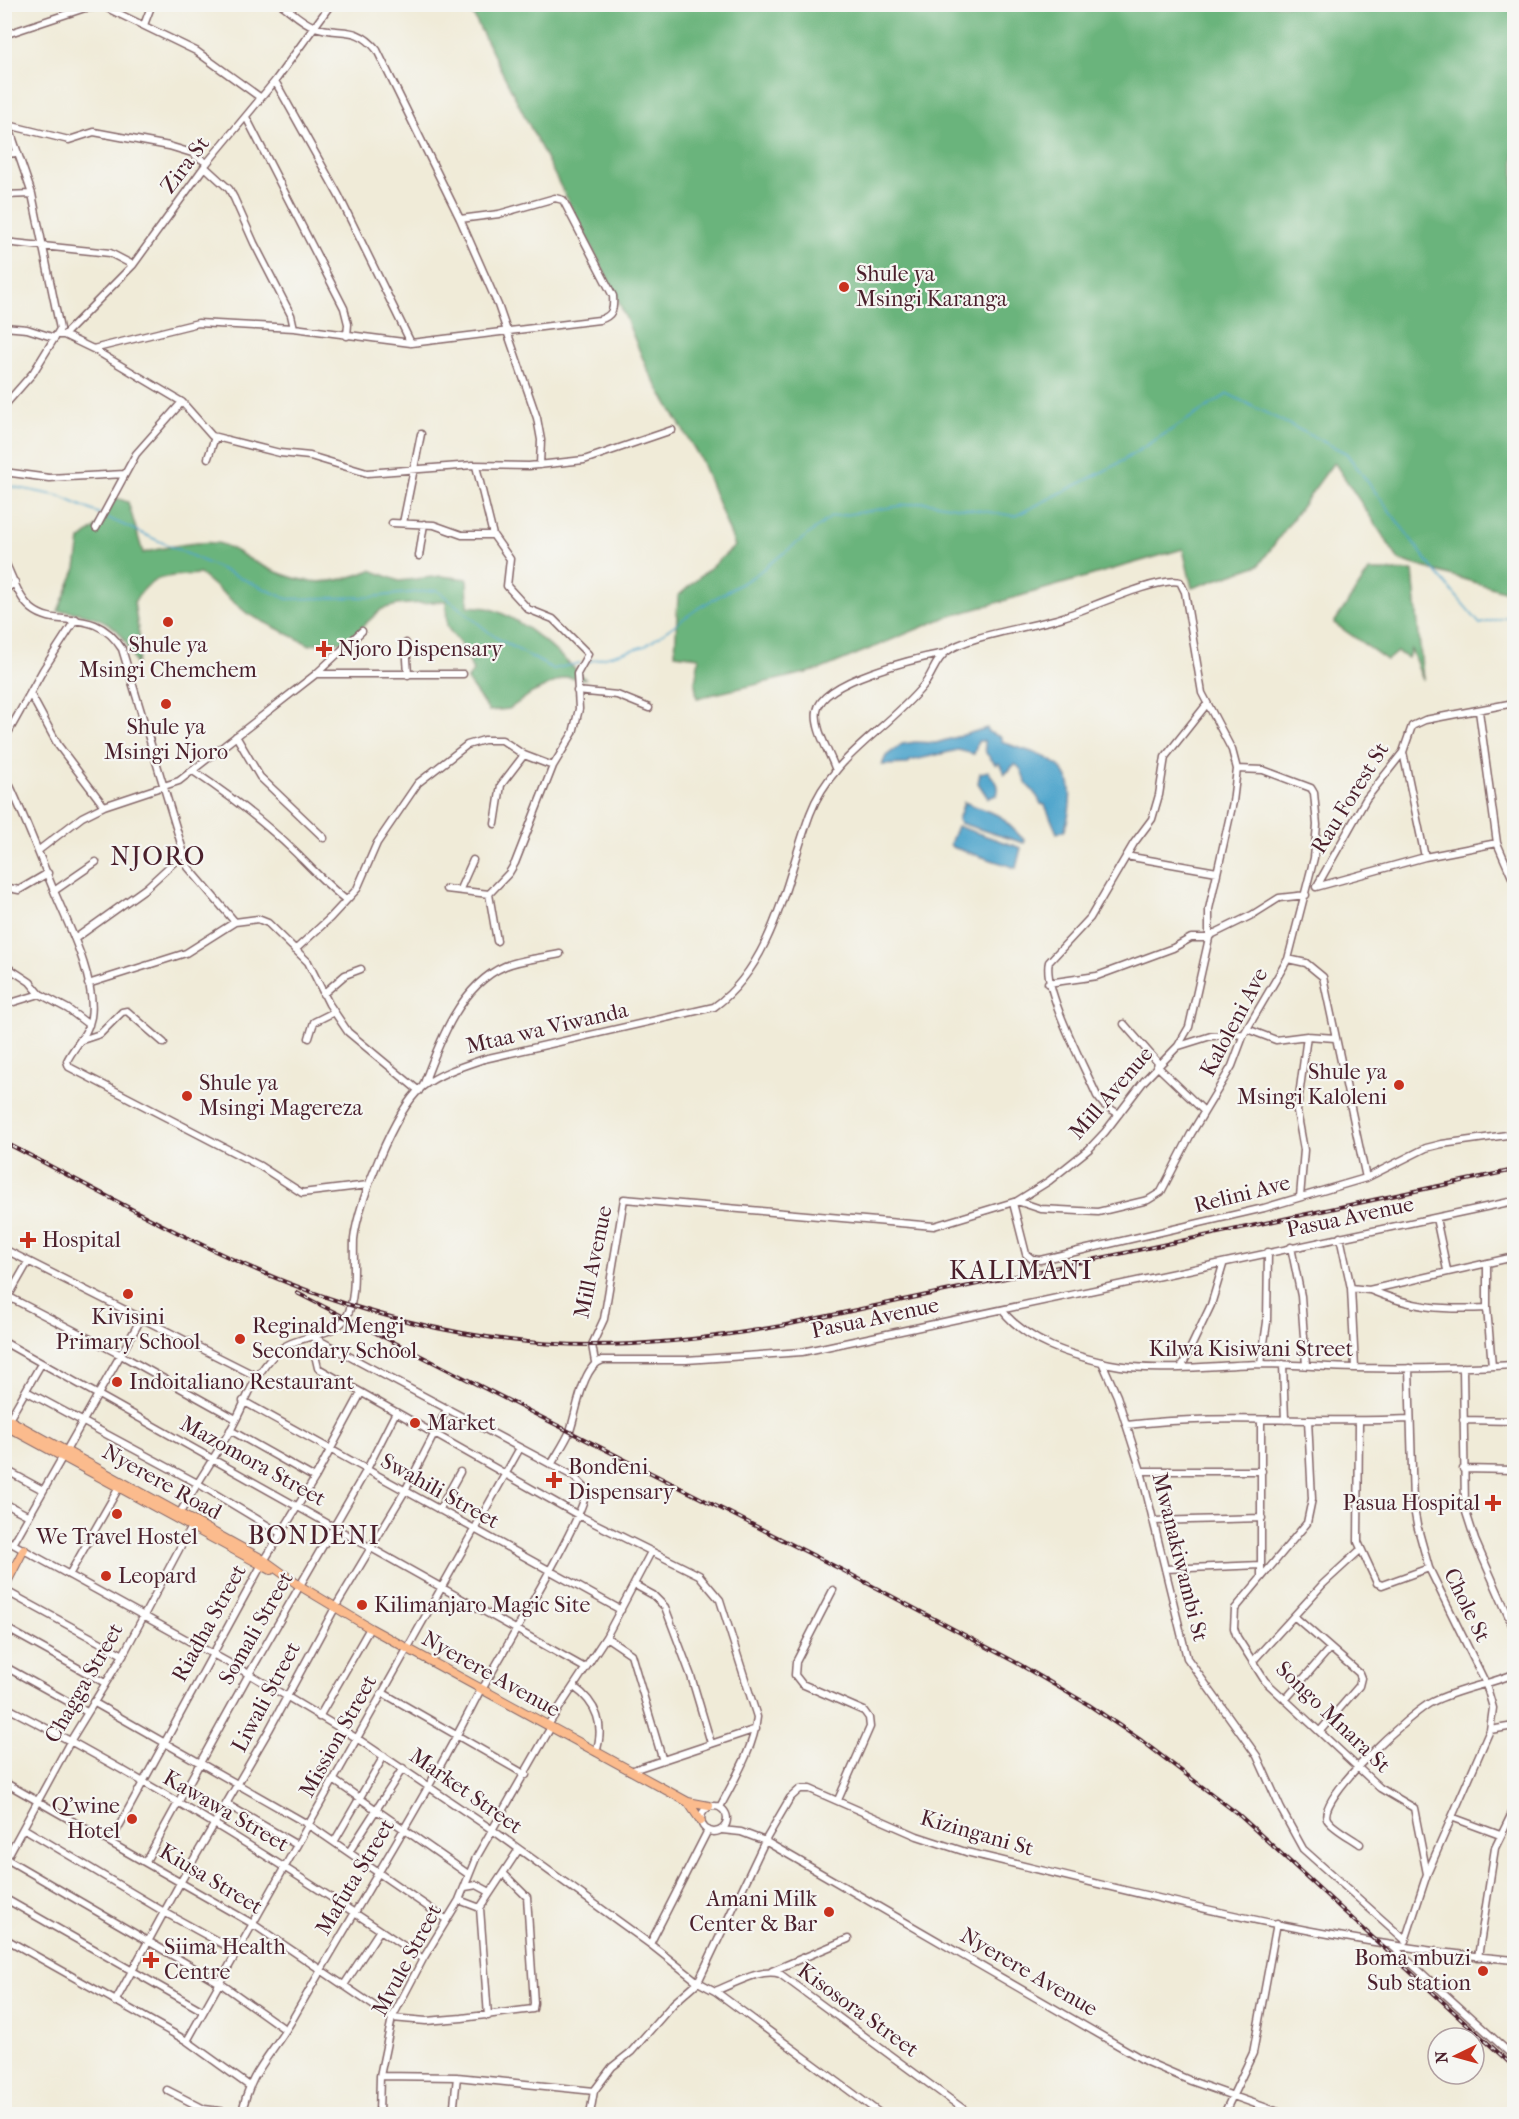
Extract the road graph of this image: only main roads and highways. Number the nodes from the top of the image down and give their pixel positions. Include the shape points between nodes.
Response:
1 (6, 1423) edge
2 (122, 1484) junction
3 (24, 1549) road end
4 (279, 1572) joint
5 (4, 1589) edge
6 (688, 1802) junction
7 (709, 1806) road end
8 (701, 1821) road end

1 - 2 main road, Nyerere Road via 62,1457
1 - 2 main road, Nyerere Road via 67,1449
2 - 4 main road, Nyerere Road
3 - 5 main road
4 - 6 main road, Nyerere Avenue via 370,1628
6 - 7 main road
6 - 8 main road

